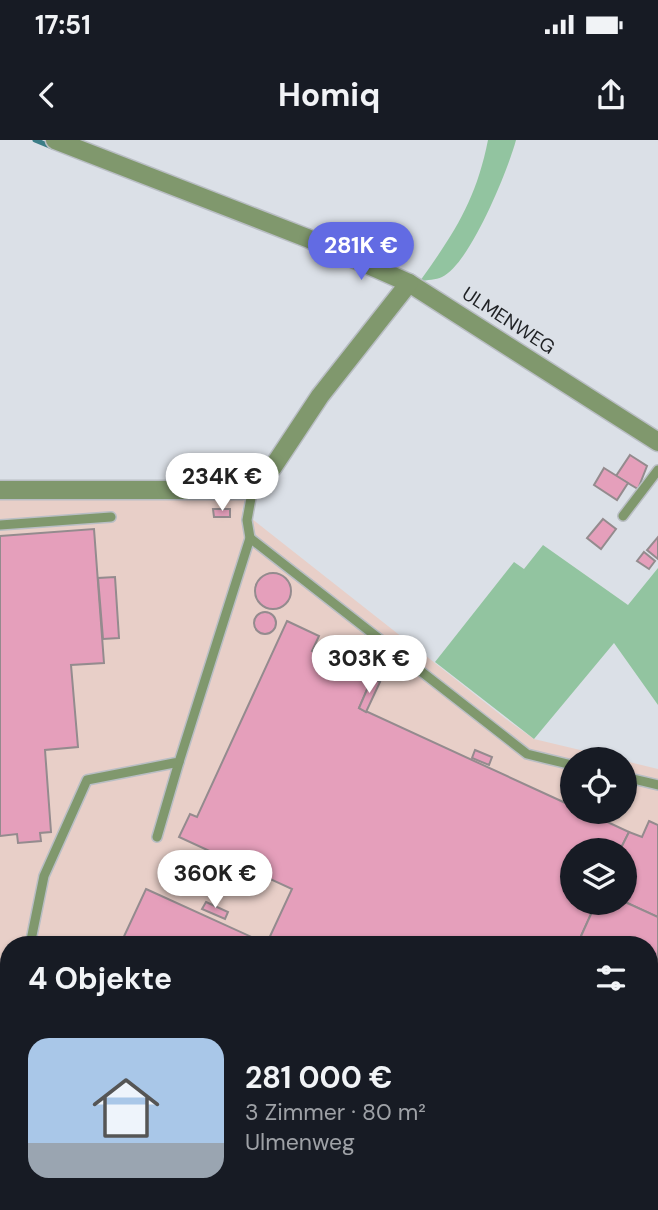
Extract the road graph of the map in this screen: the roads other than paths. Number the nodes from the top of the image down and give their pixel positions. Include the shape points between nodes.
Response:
1 (55, 140) edge
2 (409, 283) junction
3 (658, 442) edge
4 (658, 470) edge
5 (253, 487) junction
6 (0, 490) edge
7 (623, 516) dead end
8 (111, 517) dead end
9 (0, 525) edge
10 (250, 538) junction
11 (179, 762) junction
12 (560, 762) edge
13 (637, 780) edge
14 (658, 785) edge
15 (157, 837) dead end
16 (32, 936) edge

1 - 2 street, ULMENWEG via 307,238
2 - 3 street, ULMENWEG
2 - 5 street via 320,396 273,467
4 - 7 lane
5 - 6 street
5 - 10 lane via 247,520
8 - 9 lane
10 - 11 lane
10 - 12 lane via 527,754
11 - 15 lane
11 - 16 lane via 87,780 44,876
13 - 14 lane

